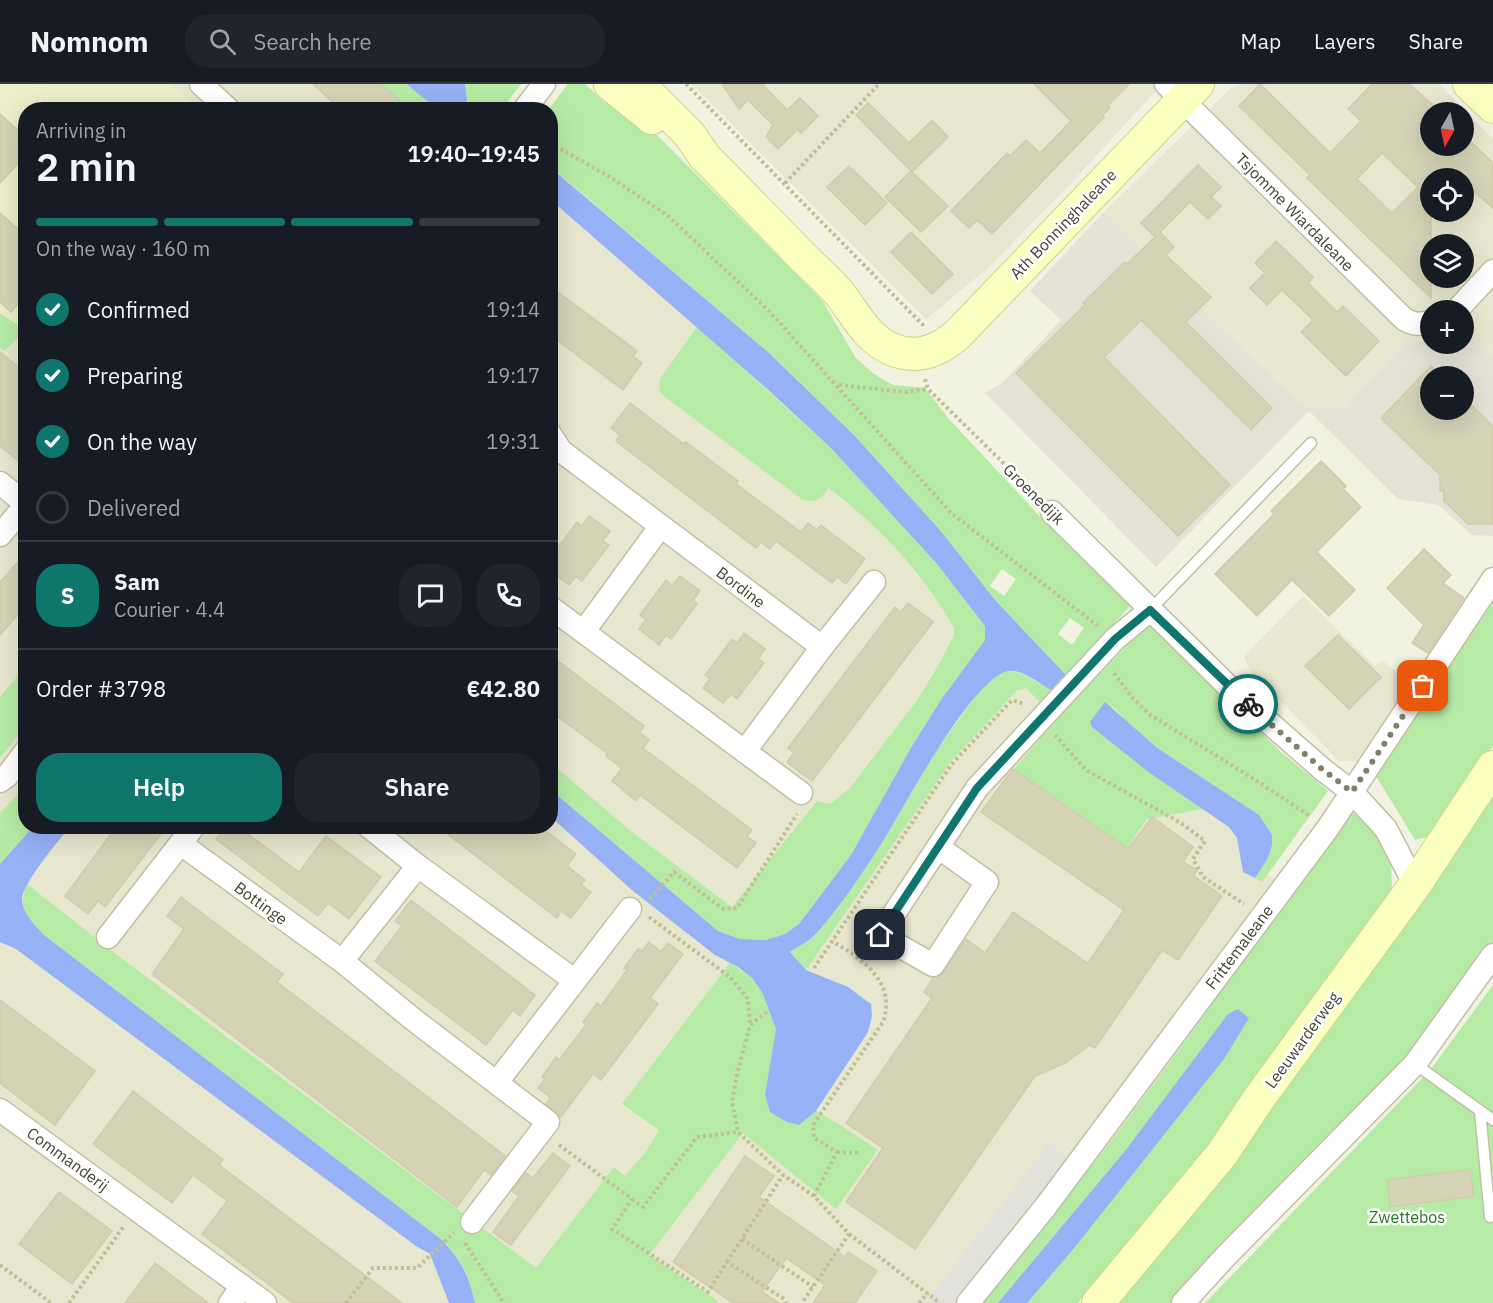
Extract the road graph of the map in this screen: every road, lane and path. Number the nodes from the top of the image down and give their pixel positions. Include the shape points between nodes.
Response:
1 (201, 84) edge
2 (544, 84) edge
3 (610, 84) edge
4 (639, 84) edge
5 (686, 84) edge
6 (879, 84) edge
7 (1469, 84) edge
8 (1182, 89) edge
9 (220, 102) edge
10 (530, 102) edge
11 (1493, 107) edge
12 (558, 148) edge
13 (704, 156) junction
14 (785, 183) junction
15 (1493, 271) edge
16 (1466, 300) edge
17 (1420, 324) edge
18 (924, 353) junction
19 (837, 385) junction
20 (928, 389) junction
21 (1311, 443) dead end
22 (558, 446) edge
23 (0, 483) edge
24 (18, 498) edge
25 (1052, 512) joint
26 (18, 514) edge
27 (660, 527) junction
28 (0, 535) edge
29 (1493, 579) edge
30 (874, 582) dead end
31 (1150, 610) junction
32 (558, 613) edge
33 (584, 632) junction
34 (822, 647) junction
35 (1108, 647) junction
36 (1041, 719) junction
37 (745, 751) junction
38 (18, 762) edge
39 (1493, 767) edge
40 (0, 781) edge
41 (1352, 792) junction
42 (801, 793) joint
43 (1328, 828) junction
44 (378, 834) edge
45 (188, 835) edge
46 (938, 847) junction
47 (418, 866) junction
48 (1415, 885) junction
49 (639, 908) junction
50 (1262, 916) junction
51 (108, 937) dead end
52 (832, 941) junction
53 (1493, 955) edge
54 (342, 962) junction
55 (814, 968) dead end
56 (574, 980) junction
57 (767, 1012) dead end
58 (750, 1025) junction
59 (1415, 1064) junction
60 (496, 1082) junction
61 (0, 1110) edge
62 (1480, 1111) junction
63 (1493, 1120) edge
64 (738, 1132) junction
65 (837, 1152) junction
66 (861, 1153) dead end
67 (783, 1175) junction
68 (814, 1196) junction
69 (632, 1199) dead end
70 (136, 1209) junction
71 (1490, 1217) dead end
72 (464, 1226) joint
73 (849, 1234) junction
74 (742, 1239) junction
75 (443, 1241) dead end
76 (727, 1262) dead end
77 (0, 1265) edge
78 (813, 1287) junction
79 (928, 1293) junction
80 (236, 1294) edge
81 (51, 1303) edge
82 (69, 1303) edge
83 (265, 1303) edge
84 (346, 1303) edge
85 (504, 1303) edge
86 (801, 1303) edge
87 (919, 1303) edge
88 (940, 1303) edge
89 (968, 1303) edge
90 (1098, 1303) edge
91 (1183, 1303) edge

1 - 9 street
2 - 10 street
3 - 13 main road via 682,143
4 - 13 main road via 690,135
5 - 14 path
6 - 14 path
7 - 11 main road
8 - 17 street, Tsjomme Wiardaleane via 1404,319
8 - 18 main road, Ath Bonninghaleane via 958,334 936,350
12 - 19 path via 667,215 769,311
13 - 18 main road via 839,294 874,339 893,350
14 - 18 path
15 - 16 street
18 - 20 path
19 - 20 path via 905,392
19 - 35 path via 951,513
20 - 25 path, Groenedijk
21 - 31 lane
22 - 27 street, Bordine
23 - 24 street
25 - 31 street, Groenedijk
26 - 28 street
27 - 33 street
27 - 34 street, Bordine
29 - 41 street, Frittemaleane
30 - 34 street
31 - 35 street
31 - 41 street, Groenedijk via 1233,691
32 - 33 street
33 - 37 street
34 - 37 street
35 - 36 street
35 - 43 path via 1131,696 1149,714
36 - 46 street via 977,788
36 - 50 path via 1086,770 1181,823 1205,841 1193,859 1203,877
36 - 52 path via 1022,702 1012,700 951,765
37 - 42 street
38 - 40 street
39 - 48 main road, Leeuwarderweg
41 - 43 street, Frittemaleane
41 - 48 street, Groenedijk via 1386,829
42 - 49 path via 797,818 737,908 723,909 674,872
43 - 50 street, Frittemaleane
44 - 47 street
45 - 51 street, Bottinge
45 - 54 street, Bottinge
46 - 46 street via 880,935 933,965 987,882
47 - 54 street
47 - 56 street
48 - 90 main road, Leeuwarderweg via 1222,1154
49 - 56 street
49 - 58 path via 730,977 748,999
50 - 89 street, Frittemaleane via 1046,1206
52 - 55 path
52 - 65 path via 869,967 887,999 883,1022 813,1125 814,1138
53 - 59 street
54 - 60 street, Bottinge
56 - 60 street
57 - 58 path
58 - 64 path via 732,1102
59 - 62 lane
59 - 91 street
60 - 72 street, Bottinge via 548,1122
61 - 70 street, Commanderij
62 - 63 lane
62 - 71 lane
64 - 67 path
64 - 69 path via 697,1137 643,1208
65 - 66 path
65 - 68 path
67 - 68 path
67 - 74 path
68 - 73 path
70 - 80 street, Commanderij
70 - 82 path
72 - 85 path
73 - 78 path
73 - 79 path
74 - 76 path
74 - 78 path
75 - 84 path via 417,1268 373,1268
77 - 81 path
78 - 86 path
79 - 87 path
79 - 88 path
80 - 83 street, Commanderij

